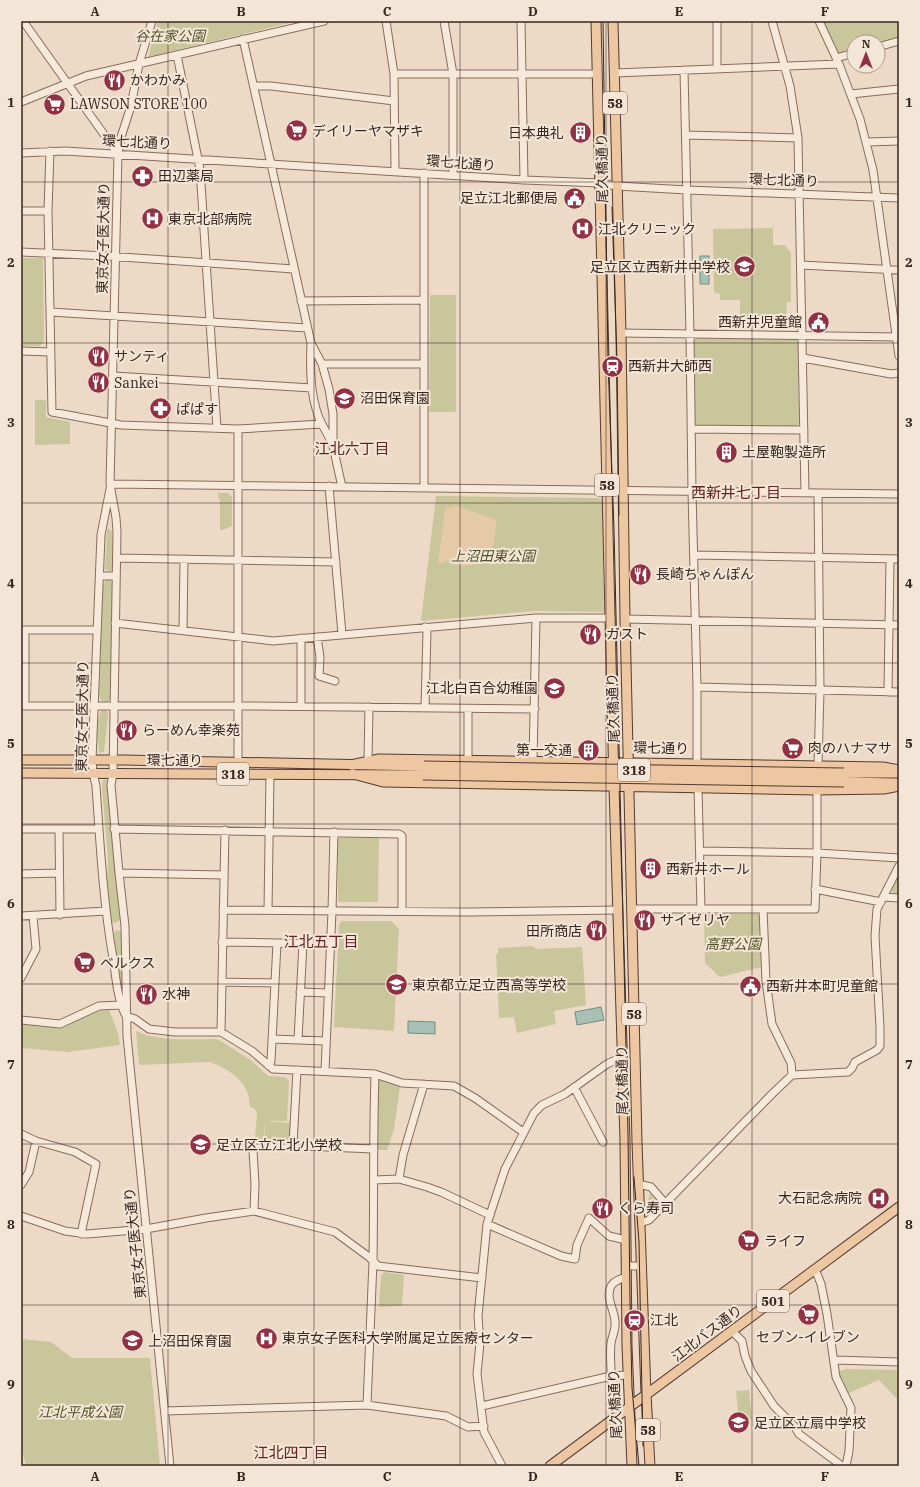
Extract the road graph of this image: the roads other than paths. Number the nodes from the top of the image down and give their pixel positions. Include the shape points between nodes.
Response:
1 (24, 21) edge
2 (152, 21) edge
3 (324, 21) edge
4 (386, 21) edge
5 (444, 21) edge
6 (521, 21) edge
7 (596, 21) edge
8 (613, 21) edge
9 (717, 21) edge
10 (772, 21) edge
11 (819, 21) edge
12 (304, 23) edge
13 (243, 39) junction
14 (899, 41) edge
15 (886, 45) edge
16 (177, 55) junction
17 (846, 57) edge
18 (837, 61) junction
19 (140, 64) junction
20 (785, 66) junction
21 (717, 68) junction
22 (684, 70) junction
23 (615, 73) junction
24 (394, 74) junction
25 (453, 74) junction
26 (522, 74) junction
27 (597, 74) junction
28 (68, 83) junction
29 (254, 86) junction
30 (899, 89) edge
31 (851, 94) junction
32 (394, 101) junction
33 (21, 102) edge
34 (686, 135) junction
35 (798, 138) junction
36 (899, 141) edge
37 (867, 142) junction
38 (50, 151) junction
39 (21, 153) edge
40 (118, 154) junction
41 (198, 158) junction
42 (271, 163) junction
43 (395, 171) junction
44 (424, 173) junction
45 (453, 175) junction
46 (524, 180) junction
47 (600, 183) junction
48 (617, 186) junction
49 (688, 190) junction
50 (800, 194) junction
51 (878, 197) junction
52 (899, 198) edge
53 (21, 211) edge
54 (48, 211) junction
55 (21, 252) edge
56 (48, 252) junction
57 (116, 257) junction
58 (207, 264) junction
59 (802, 265) junction
60 (294, 269) junction
61 (887, 269) junction
62 (899, 270) edge
63 (424, 300) junction
64 (301, 301) junction
65 (50, 312) junction
66 (115, 316) junction
67 (211, 322) junction
68 (307, 328) junction
69 (621, 333) junction
70 (690, 334) junction
71 (802, 336) junction
72 (898, 337) edge
73 (310, 344) junction
74 (21, 351) edge
75 (51, 352) junction
76 (899, 356) edge
77 (803, 358) junction
78 (322, 364) junction
79 (424, 364) junction
80 (899, 373) edge
81 (113, 376) junction
82 (214, 383) junction
83 (312, 388) junction
84 (112, 424) junction
85 (322, 424) junction
86 (217, 428) junction
87 (238, 429) junction
88 (691, 429) junction
89 (804, 430) junction
90 (333, 446) junction
91 (110, 485) junction
92 (238, 485) junction
93 (329, 486) junction
94 (342, 487) junction
95 (424, 488) junction
96 (607, 490) junction
97 (624, 491) junction
98 (692, 492) junction
99 (805, 493) junction
100 (818, 493) junction
101 (899, 494) edge
102 (694, 555) junction
103 (818, 557) junction
104 (117, 558) junction
105 (184, 559) junction
106 (890, 559) junction
107 (899, 559) edge
108 (238, 560) junction
109 (336, 562) junction
110 (100, 576) junction
111 (116, 576) junction
112 (536, 618) junction
113 (611, 618) junction
114 (625, 619) junction
115 (695, 621) junction
116 (115, 623) junction
117 (820, 624) junction
118 (889, 625) junction
119 (899, 625) edge
120 (425, 627) junction
121 (183, 629) junction
122 (23, 630) edge
123 (97, 630) junction
124 (342, 634) junction
125 (238, 637) junction
126 (318, 637) junction
127 (301, 638) junction
128 (335, 681) dead end
129 (697, 687) junction
130 (820, 691) junction
131 (888, 692) junction
132 (899, 692) edge
133 (23, 706) edge
134 (95, 706) junction
135 (113, 706) junction
136 (239, 706) junction
137 (301, 706) junction
138 (369, 707) junction
139 (425, 708) junction
140 (468, 709) junction
141 (535, 709) junction
142 (21, 760) edge
143 (92, 760) junction
144 (113, 760) junction
145 (468, 760) junction
146 (368, 761) junction
147 (533, 761) junction
148 (614, 762) junction
149 (629, 762) junction
150 (238, 763) junction
151 (697, 763) junction
152 (351, 765) junction
153 (818, 765) junction
154 (424, 770) junction
155 (899, 770) edge
156 (21, 773) edge
157 (93, 773) junction
158 (113, 774) junction
159 (270, 774) junction
160 (353, 774) junction
161 (899, 774) edge
162 (844, 778) junction
163 (899, 783) edge
164 (614, 786) junction
165 (899, 786) edge
166 (629, 787) junction
167 (698, 788) junction
168 (817, 790) junction
169 (21, 829) edge
170 (59, 829) junction
171 (99, 829) junction
172 (114, 829) junction
173 (225, 830) junction
174 (269, 831) junction
175 (334, 832) junction
176 (700, 851) junction
177 (817, 853) junction
178 (899, 858) edge
179 (899, 866) edge
180 (59, 873) junction
181 (21, 874) edge
182 (119, 874) junction
183 (224, 875) junction
184 (815, 889) junction
185 (899, 898) edge
186 (882, 899) junction
187 (632, 909) junction
188 (762, 909) junction
189 (223, 910) junction
190 (268, 910) junction
191 (332, 910) junction
192 (618, 910) junction
193 (701, 910) junction
194 (106, 911) junction
195 (402, 911) junction
196 (60, 915) junction
197 (21, 916) edge
198 (33, 916) junction
199 (222, 942) junction
200 (277, 943) junction
201 (303, 943) junction
202 (331, 944) junction
203 (21, 978) edge
204 (222, 982) junction
205 (275, 983) junction
206 (300, 992) junction
207 (328, 993) junction
208 (121, 1005) junction
209 (126, 1016) junction
210 (21, 1020) edge
211 (221, 1032) junction
212 (272, 1039) junction
213 (298, 1040) junction
214 (326, 1041) junction
215 (622, 1057) junction
216 (269, 1066) junction
217 (297, 1070) junction
218 (325, 1071) junction
219 (375, 1074) junction
220 (792, 1075) junction
221 (424, 1084) junction
222 (574, 1087) junction
223 (523, 1132) junction
224 (21, 1134) edge
225 (36, 1141) junction
226 (603, 1142) dead end
227 (294, 1145) junction
228 (373, 1149) junction
229 (399, 1179) junction
230 (374, 1180) junction
231 (638, 1184) junction
232 (21, 1185) edge
233 (664, 1202) junction
234 (899, 1207) edge
235 (254, 1211) junction
236 (490, 1215) junction
237 (21, 1216) edge
238 (640, 1223) junction
239 (487, 1224) junction
240 (146, 1229) junction
241 (81, 1234) junction
242 (626, 1240) junction
243 (372, 1262) junction
244 (626, 1266) junction
245 (642, 1266) junction
246 (815, 1269) junction
247 (626, 1277) junction
248 (482, 1278) junction
249 (732, 1331) junction
250 (835, 1360) junction
251 (899, 1362) edge
252 (628, 1375) junction
253 (611, 1376) junction
254 (646, 1394) junction
255 (367, 1405) junction
256 (482, 1406) junction
257 (629, 1408) junction
258 (165, 1411) junction
259 (618, 1416) junction
260 (484, 1426) junction
261 (170, 1466) edge
262 (502, 1466) edge
263 (550, 1466) edge
264 (632, 1466) edge
265 (650, 1466) edge
266 (842, 1466) edge
267 (846, 1466) edge

1 - 28 street
2 - 19 street, 東京女子医大通り
3 - 12 street
4 - 24 street
5 - 25 street
6 - 26 street
7 - 27 main road, 尾久橋通り / 58
8 - 23 main road, 尾久橋通り / 58
9 - 21 street
10 - 20 street
11 - 18 street
12 - 13 street
13 - 16 street
13 - 29 street
14 - 15 street
16 - 19 street
16 - 41 street
17 - 18 street
18 - 20 street
18 - 31 street
19 - 28 street via 86,76
19 - 40 street, 東京女子医大通り
20 - 21 street
20 - 35 street
21 - 22 street
22 - 23 street
22 - 34 street
23 - 48 main road, 尾久橋通り / 58
24 - 25 street
24 - 32 street
25 - 26 street
25 - 45 street
26 - 27 street
26 - 46 street
27 - 47 main road, 尾久橋通り / 58
28 - 33 street
28 - 40 street
29 - 32 street
29 - 42 street
30 - 31 street
31 - 37 street
32 - 43 street
34 - 35 street
34 - 49 street
35 - 50 street
36 - 37 street
37 - 51 street
38 - 39 street, 環七北通り
38 - 40 street, 環七北通り
38 - 54 street
40 - 41 street, 環七北通り
40 - 57 street, 東京女子医大通り
41 - 42 street, 環七北通り
41 - 58 street
42 - 43 street, 環七北通り
42 - 60 street
43 - 44 street, 環七北通り
44 - 45 street, 環七北通り
44 - 63 street
45 - 46 street, 環七北通り
46 - 47 street, 環七北通り
47 - 48 street, 環七北通り
47 - 96 main road, 尾久橋通り / 58
48 - 49 street, 環七北通り
48 - 69 main road, 尾久橋通り / 58
49 - 50 street, 環七北通り
49 - 70 street
50 - 51 street, 環七北通り
50 - 59 street
51 - 52 street, 環七北通り
51 - 61 street
53 - 54 street
54 - 56 street
55 - 56 street
56 - 57 street
56 - 65 street
57 - 58 street
57 - 66 street, 東京女子医大通り
58 - 60 street
58 - 67 street
59 - 61 street
59 - 71 street
60 - 64 street
61 - 62 street
61 - 72 street
63 - 64 street
63 - 79 street
64 - 68 street
65 - 66 street
65 - 75 street
66 - 67 street
66 - 81 street, 東京女子医大通り
67 - 68 street
67 - 82 street
68 - 73 street
69 - 70 street
69 - 97 main road, 尾久橋通り / 58
70 - 71 street
70 - 88 street
71 - 72 street
71 - 77 street
72 - 76 street
73 - 78 street
73 - 83 street
74 - 75 street
75 - 84 street via 52,412
77 - 80 street via 891,374
77 - 89 street
78 - 79 street
78 - 90 street via 333,407
79 - 95 street
81 - 82 street
81 - 84 street, 東京女子医大通り
82 - 83 street
82 - 86 street
83 - 85 street
84 - 86 street
84 - 91 street, 東京女子医大通り
85 - 87 street
85 - 90 street
86 - 87 street
87 - 92 street
88 - 89 street
88 - 98 street
89 - 99 street
90 - 94 street
91 - 92 street
91 - 104 street, 東京女子医大通り via 116,518
91 - 110 street, 東京女子医大通り via 101,535
92 - 93 street
92 - 108 street
93 - 94 street
93 - 109 street
94 - 95 street
95 - 96 street
96 - 97 street
96 - 113 main road, 尾久橋通り / 58
97 - 98 street
97 - 114 main road, 尾久橋通り / 58
98 - 99 street
98 - 102 street
99 - 100 street
100 - 101 street
100 - 103 street
102 - 103 street
102 - 115 street
103 - 106 street
103 - 117 street
104 - 105 street
104 - 111 street, 東京女子医大通り
105 - 108 street
105 - 121 street
106 - 107 street
106 - 118 street
108 - 109 street
108 - 125 street
109 - 124 street
110 - 111 street
110 - 123 street, 東京女子医大通り
111 - 116 street, 東京女子医大通り
112 - 113 street
112 - 120 street
112 - 141 street
113 - 148 main road, 尾久橋通り / 58
114 - 115 street
114 - 149 main road, 尾久橋通り / 58
115 - 117 street
115 - 129 street
116 - 121 street
116 - 135 street, 東京女子医大通り
117 - 118 street
117 - 130 street
118 - 119 street
118 - 131 street
120 - 124 street
120 - 139 street
121 - 125 street
122 - 123 street
122 - 133 street
123 - 134 street, 東京女子医大通り
124 - 126 street
125 - 127 street via 273,641
125 - 136 street
126 - 127 street
126 - 128 street via 319,676
127 - 137 street
129 - 130 street
129 - 151 street
130 - 131 street
130 - 153 street
131 - 132 street
133 - 134 street
134 - 135 street
134 - 143 street, 東京女子医大通り
135 - 136 street
135 - 144 street, 東京女子医大通り
136 - 137 street
136 - 150 street
137 - 138 street
138 - 139 street
138 - 146 street
139 - 140 street
140 - 141 street
140 - 145 street
141 - 147 street
142 - 143 main road, 環七通り / 318
143 - 144 main road, 環七通り / 318
143 - 157 street, 東京女子医大通り
144 - 150 main road, 環七通り / 318
144 - 158 street, 東京女子医大通り
145 - 146 main road, 環七通り / 318
145 - 147 main road, 環七通り / 318
146 - 152 main road, 環七通り / 318
147 - 148 main road, 環七通り / 318
148 - 149 main road, 環七通り / 318
148 - 164 main road, 尾久橋通り / 58
149 - 151 main road, 環七通り / 318
149 - 166 main road, 尾久橋通り / 58
150 - 152 main road, 環七通り / 318
151 - 153 main road, 環七通り / 318
152 - 154 main road, 環七通り / 318
153 - 155 main road, 環七通り / 318 via 883,767
154 - 160 main road, 環七通り / 318
154 - 162 main road, 環七通り / 318, bridge
156 - 157 main road, 環七通り / 318
157 - 158 main road, 環七通り / 318
157 - 171 street, 東京女子医大通り
158 - 159 main road, 環七通り / 318
158 - 172 street, 東京女子医大通り via 111,785
159 - 160 main road, 環七通り / 318
159 - 174 street
160 - 164 main road, 環七通り / 318 via 383,782
161 - 162 main road, 環七通り / 318
162 - 163 main road, 環七通り / 318
164 - 166 main road, 環七通り / 318
164 - 192 main road, 尾久橋通り / 58
165 - 168 main road, 環七通り / 318 via 884,789
166 - 167 main road, 環七通り / 318
166 - 187 main road, 尾久橋通り / 58
167 - 168 main road, 環七通り / 318
167 - 176 street
168 - 177 street
169 - 170 street
170 - 171 street
170 - 180 street
171 - 194 street, 東京女子医大通り
172 - 173 street
172 - 182 street, 東京女子医大通り
173 - 174 street
173 - 183 street
174 - 175 street
174 - 190 street
175 - 191 street
175 - 195 street via 402,836
176 - 177 street
176 - 193 street
177 - 178 street
177 - 184 street
179 - 186 street
180 - 181 street
180 - 196 street
182 - 183 street
182 - 209 street, 東京女子医大通り via 126,945
183 - 189 street
184 - 186 street
184 - 188 street via 815,909
185 - 186 street
186 - 220 street via 878,909 875,936 880,1046 855,1062 848,1072
187 - 193 street
187 - 231 main road, 尾久橋通り / 58
188 - 193 street
188 - 220 street via 766,980 772,1024 791,1063
189 - 190 street
189 - 199 street
190 - 191 street
191 - 195 street
191 - 202 street
192 - 195 street
192 - 215 main road, 尾久橋通り / 58
194 - 196 street
194 - 208 street, 東京女子医大通り
196 - 198 street
197 - 198 street
198 - 203 street via 36,949
199 - 200 street
199 - 204 street
200 - 201 street
200 - 205 street
201 - 202 street
201 - 206 street
202 - 207 street
204 - 205 street
204 - 211 street
205 - 212 street
206 - 207 street
206 - 213 street
207 - 214 street
208 - 209 street, 東京女子医大通り
208 - 210 street via 99,1006 60,1024
209 - 211 street via 135,1019 149,1030
209 - 240 street, 東京女子医大通り
211 - 216 street via 252,1051
212 - 213 street
212 - 216 street
213 - 214 street
214 - 218 street
215 - 222 street via 607,1064
215 - 242 main road, 尾久橋通り / 58
216 - 217 street via 273,1069
217 - 218 street
217 - 227 street
218 - 219 street
219 - 221 street via 402,1083
219 - 228 street
220 - 233 street
221 - 223 street via 454,1086
221 - 229 street
222 - 223 street via 542,1105
222 - 226 street
223 - 236 street via 505,1169
224 - 225 street
225 - 232 street via 29,1172
225 - 241 street via 75,1152 96,1164
227 - 228 street
227 - 235 street via 257,1144 254,1151
228 - 230 street
229 - 230 street
229 - 236 street via 441,1192
230 - 243 street
231 - 233 street via 651,1187
231 - 238 main road, 尾久橋通り / 58
233 - 238 street via 649,1220
234 - 246 main road, 江北バス通り / 501
235 - 240 street
235 - 243 street via 335,1232
236 - 239 street
237 - 241 street
238 - 245 main road, 尾久橋通り / 58
239 - 242 street via 561,1256 575,1259 577,1245 589,1218 610,1236
239 - 248 street
240 - 241 street
240 - 258 street, 東京女子医大通り
242 - 244 main road, 尾久橋通り / 58
243 - 248 street via 378,1266
243 - 255 street
244 - 245 street
244 - 247 main road, 尾久橋通り / 58
245 - 254 main road, 尾久橋通り / 58
246 - 249 main road, 江北バス通り / 501
246 - 250 street via 821,1284
247 - 252 main road, 尾久橋通り / 58
247 - 253 street via 615,1281 609,1298 615,1320 611,1342
248 - 256 street via 478,1316 480,1342 477,1374
249 - 254 main road, 江北バス通り / 501
249 - 266 street via 742,1341 751,1371 774,1406 799,1434
250 - 251 street
250 - 267 street via 836,1377 851,1408
252 - 253 street
252 - 257 main road, 尾久橋通り / 58
253 - 256 street
253 - 259 street
254 - 257 main road, 江北バス通り / 501
254 - 265 main road, 尾久橋通り / 58
255 - 258 street
255 - 260 street via 446,1416 468,1427
256 - 260 street
257 - 259 main road, 江北バス通り / 501
257 - 264 main road, 尾久橋通り / 58
258 - 261 street, 東京女子医大通り
259 - 263 main road, 江北バス通り / 501
260 - 262 street via 484,1432

